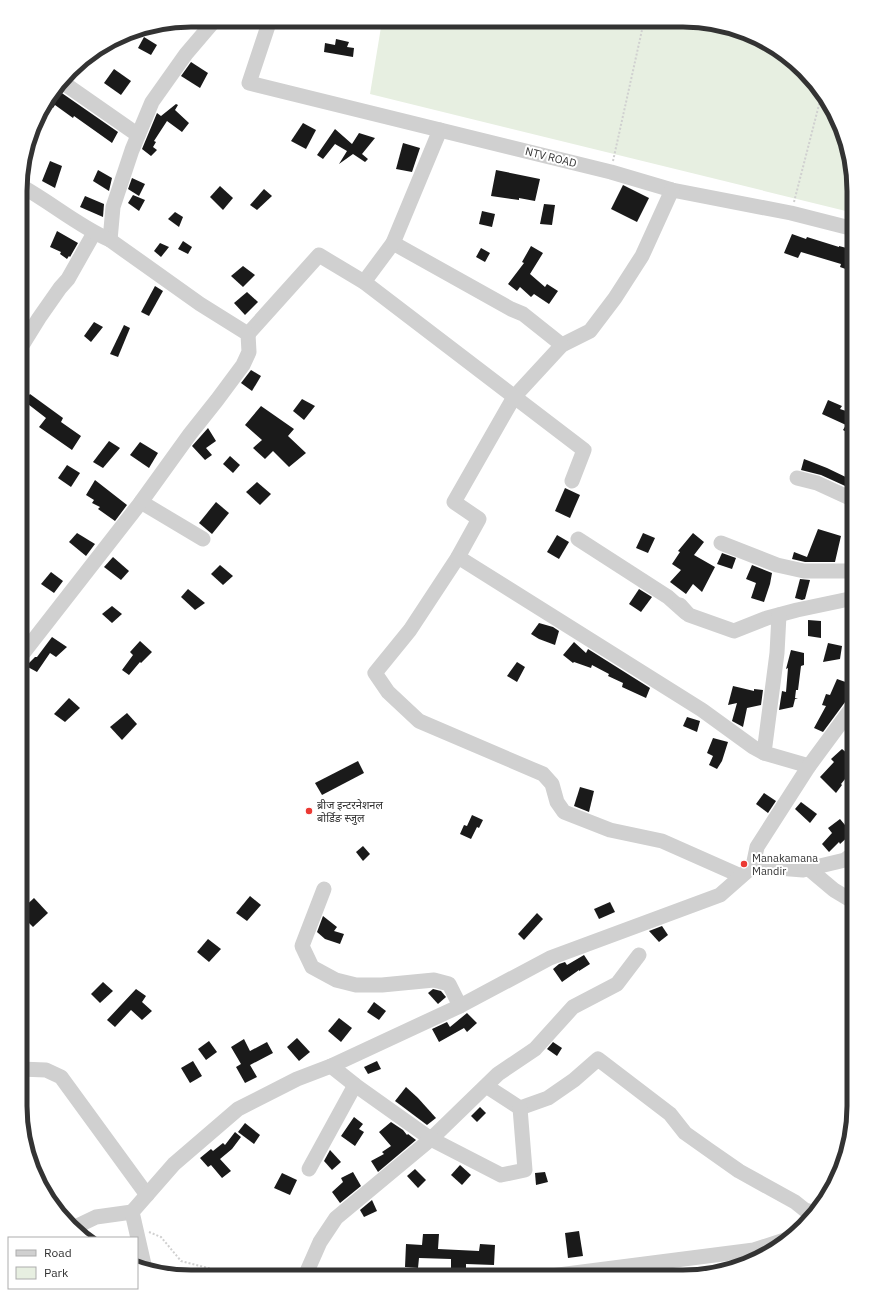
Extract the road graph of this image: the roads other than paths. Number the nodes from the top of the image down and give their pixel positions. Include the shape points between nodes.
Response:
1 (209, 27) edge
2 (268, 27) edge
3 (66, 85) edge
4 (440, 130) junction
5 (138, 135) junction
6 (672, 190) junction
7 (27, 193) edge
8 (847, 227) edge
9 (94, 233) junction
10 (110, 240) junction
11 (393, 243) junction
12 (364, 282) junction
13 (248, 334) junction
14 (27, 337) edge
15 (562, 345) junction
16 (514, 397) junction
17 (797, 478) dead end
18 (572, 481) dead end
19 (847, 497) edge
20 (142, 502) junction
21 (203, 539) dead end
22 (578, 539) dead end
23 (721, 543) dead end
24 (458, 558) junction
25 (847, 571) edge
26 (847, 600) edge
27 (779, 615) junction
28 (27, 648) edge
29 (847, 714) edge
30 (764, 753) junction
31 (809, 766) junction
32 (847, 858) edge
33 (753, 866) junction
34 (808, 869) junction
35 (742, 876) junction
36 (324, 888) dead end
37 (847, 898) edge
38 (639, 955) dead end
39 (460, 1006) junction
40 (331, 1066) junction
41 (27, 1069) edge
42 (355, 1085) junction
43 (486, 1086) junction
44 (520, 1108) junction
45 (431, 1139) junction
46 (309, 1169) dead end
47 (147, 1195) junction
48 (809, 1211) edge
49 (134, 1219) junction
50 (79, 1225) edge
51 (138, 1237) edge
52 (138, 1237) edge
53 (753, 1254) edge
54 (144, 1263) edge
55 (308, 1270) edge
56 (609, 1270) edge

1 - 5 street via 152,102
2 - 4 street, NTV ROAD via 249,84
3 - 5 street
4 - 6 street, NTV ROAD via 611,172
4 - 11 street
5 - 10 street via 113,207
6 - 8 street, NTV ROAD
6 - 15 street via 642,256 615,298 590,331
7 - 9 street
9 - 10 street
9 - 14 street via 68,278
10 - 13 street via 200,304
11 - 12 street
11 - 15 street via 523,314
12 - 13 street via 320,255
12 - 16 street
13 - 20 street via 249,352 242,365
15 - 16 street
16 - 18 street via 584,450
16 - 24 street via 454,502 479,519
17 - 19 street via 816,483
20 - 21 street
20 - 28 street
22 - 27 street via 684,610 734,631
23 - 25 street via 804,571
24 - 30 street via 702,710
24 - 35 street via 410,630 375,673 388,692 419,720 543,774 552,784 557,802 564,812 610,830 662,841
26 - 27 street
27 - 30 street via 777,654
29 - 31 street
30 - 31 street
31 - 33 street via 757,847
32 - 34 street
33 - 34 street
33 - 35 street
34 - 37 street
35 - 39 street via 720,895 550,958
36 - 39 street via 302,946 312,967 336,980 356,985 382,986 434,980 449,984
38 - 43 street via 617,984 573,1007 535,1049 498,1074
39 - 40 street
40 - 42 street
40 - 47 street via 297,1079 238,1109 174,1164
41 - 47 street via 46,1070 61,1077
42 - 45 street
42 - 46 street
43 - 44 street
43 - 45 street
44 - 45 street via 525,1170 501,1174
44 - 48 street via 548,1098 598,1059 670,1114 685,1133 739,1171
45 - 55 street via 336,1218 320,1242
47 - 49 street
49 - 50 street via 96,1217
49 - 52 street
51 - 54 street
53 - 56 street

